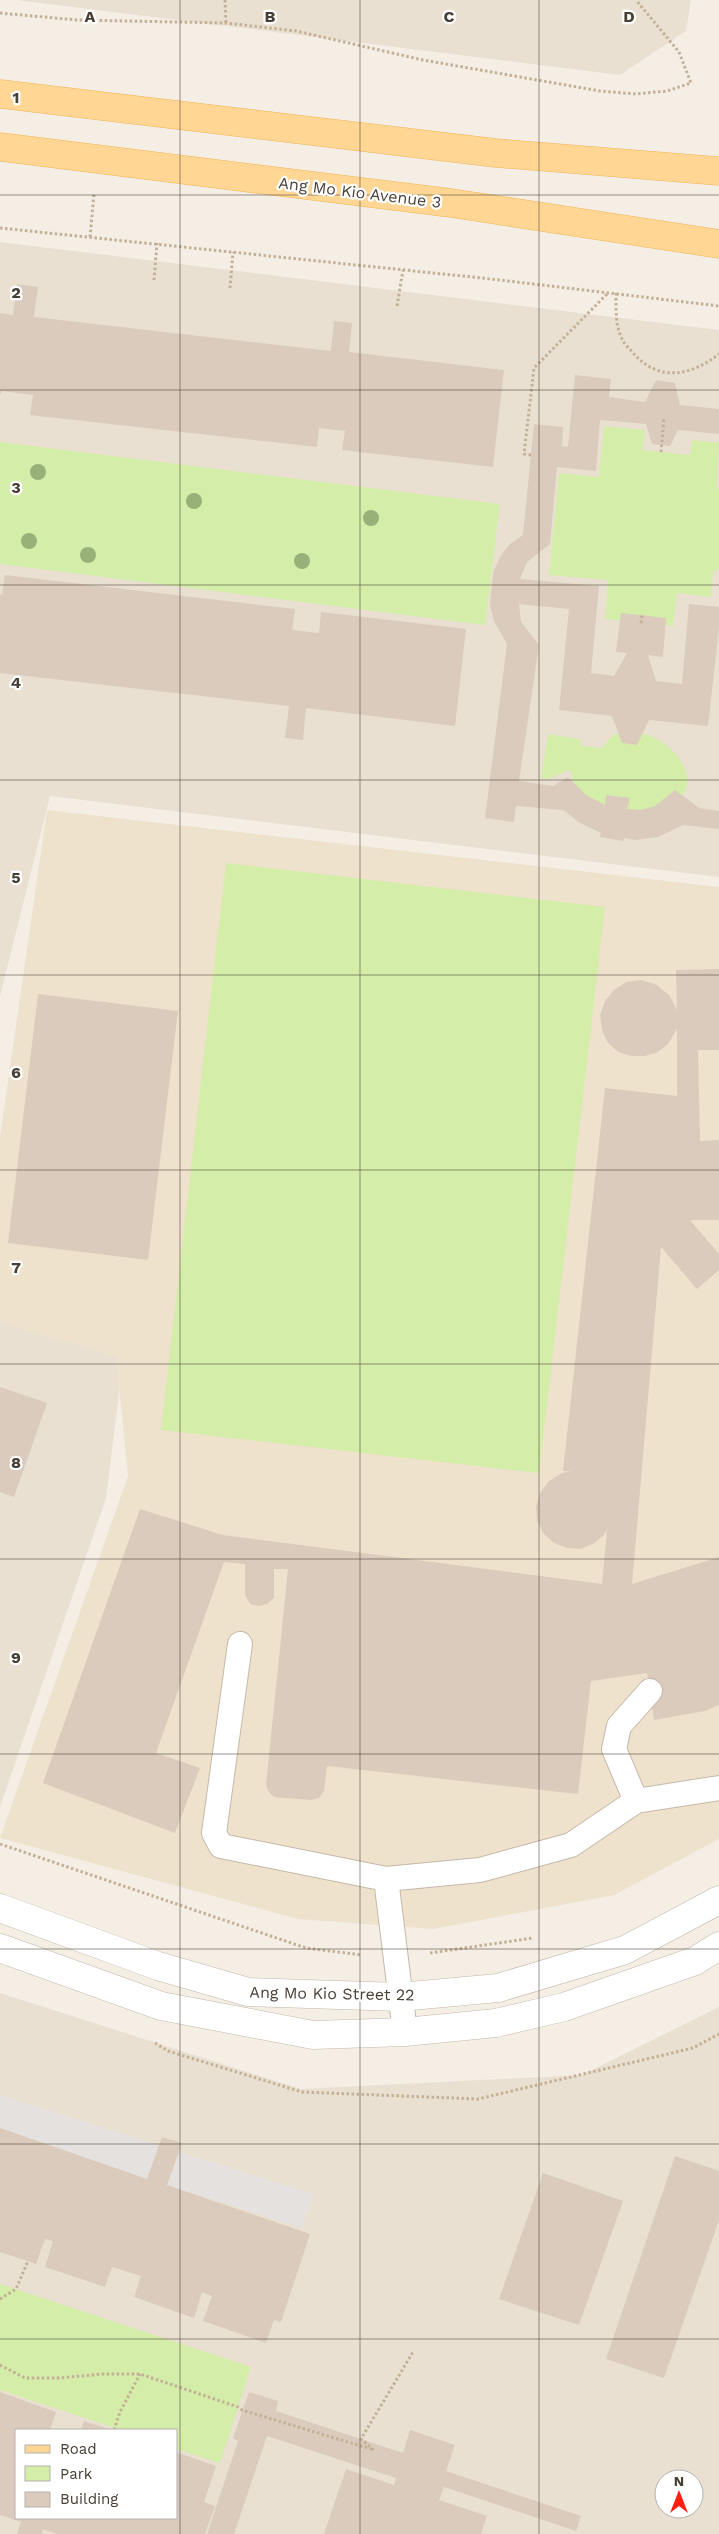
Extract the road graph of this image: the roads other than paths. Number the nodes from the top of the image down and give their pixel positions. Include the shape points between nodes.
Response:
1 (0, 94) edge
2 (0, 147) edge
3 (719, 171) edge
4 (719, 244) edge
5 (240, 1644) dead end
6 (650, 1691) dead end
7 (719, 1788) edge
8 (636, 1801) junction
9 (386, 1879) junction
10 (719, 1900) edge
11 (0, 1908) edge
12 (719, 1946) edge
13 (0, 1948) edge
14 (400, 1997) junction
15 (405, 2032) junction

1 - 3 main road via 496,153
2 - 4 main road, Ang Mo Kio Avenue 3 via 450,203
5 - 9 lane via 214,1833 221,1846
6 - 8 lane via 619,1726 614,1749
7 - 8 lane
8 - 9 lane via 571,1845 480,1870
9 - 14 lane
10 - 14 street, Ang Mo Kio Street 22 via 616,1952 498,1988
11 - 14 street, Ang Mo Kio Street 22 via 158,1966 248,1992
12 - 15 street, Ang Mo Kio Street 22 via 695,1961 564,2007 496,2024
13 - 15 street, Ang Mo Kio Street 22 via 161,2006 313,2034
14 - 15 lane

